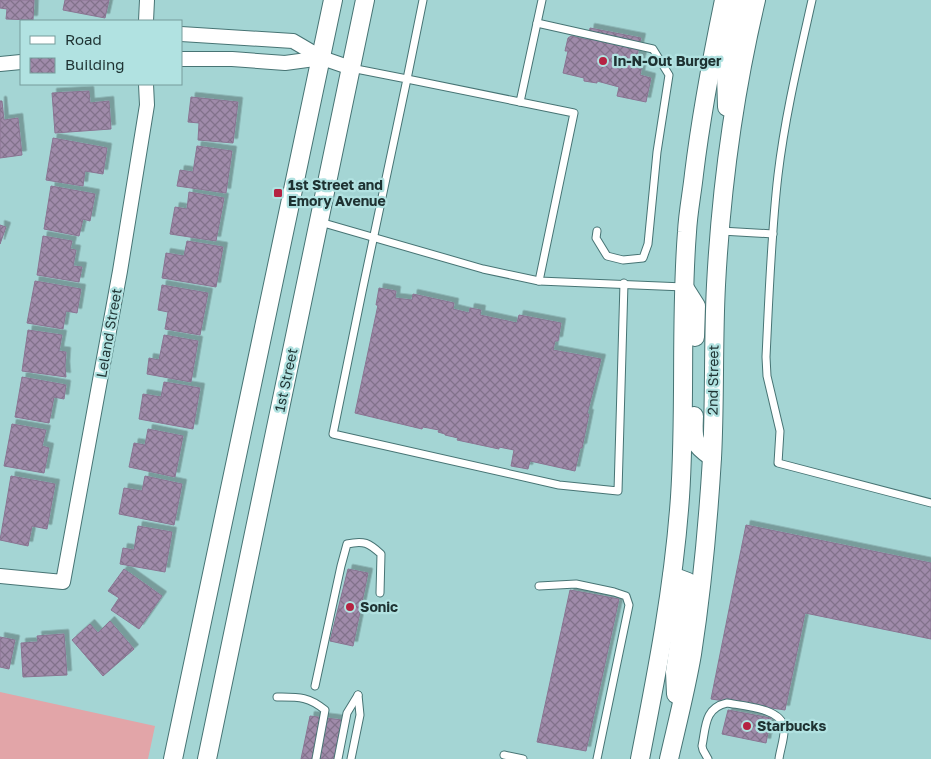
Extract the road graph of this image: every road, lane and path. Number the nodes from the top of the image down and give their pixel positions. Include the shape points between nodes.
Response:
1 (147, 0) edge
2 (333, 0) edge
3 (365, 0) edge
4 (423, 0) edge
5 (542, 0) edge
6 (724, 0) edge
7 (741, 0) edge
8 (756, 0) edge
9 (812, 0) edge
10 (146, 20) edge
11 (537, 23) junction
12 (182, 34) edge
13 (322, 58) junction
14 (182, 59) edge
15 (20, 62) edge
16 (0, 64) edge
17 (351, 68) junction
18 (407, 79) junction
19 (146, 85) edge
20 (520, 102) junction
21 (728, 150) junction
22 (319, 222) junction
23 (598, 231) dead end
24 (720, 231) junction
25 (773, 234) junction
26 (373, 237) junction
27 (539, 281) junction
28 (624, 283) junction
29 (684, 287) junction
30 (712, 457) junction
31 (931, 503) edge
32 (0, 576) edge
33 (672, 576) junction
34 (539, 586) dead end
35 (380, 593) dead end
36 (315, 686) dead end
37 (277, 697) dead end
38 (676, 727) junction
39 (504, 755) dead end
40 (173, 759) edge
41 (207, 759) edge
42 (316, 759) edge
43 (338, 759) edge
44 (351, 759) edge
45 (523, 759) edge
46 (597, 759) edge
47 (640, 759) edge
48 (669, 759) edge
49 (708, 759) edge
50 (778, 759) edge

1 - 10 street
2 - 13 street
3 - 17 street, 1st Street
4 - 18 lane
5 - 11 lane
6 - 29 street, 2nd Street via 701,117 687,230
7 - 21 street via 726,74
8 - 21 street, 2nd Street
9 - 25 lane via 785,131
11 - 20 lane
11 - 23 lane via 653,49 669,75 648,244 643,258 623,260 607,256 596,238
12 - 13 street via 293,41
13 - 14 street via 285,63
13 - 17 street
13 - 40 street
15 - 16 street
17 - 18 lane
17 - 22 street, 1st Street
18 - 20 lane
18 - 26 lane
19 - 32 street, Leland Street via 147,105 120,271 63,582
20 - 27 lane via 574,113
21 - 24 street, 2nd Street
22 - 26 lane
22 - 41 street, 1st Street
24 - 25 lane
24 - 30 street, 2nd Street
25 - 31 lane via 766,357 767,376 780,431 778,463
26 - 27 lane via 483,269
26 - 28 lane via 333,434 560,485 618,491
27 - 28 lane
28 - 29 lane
29 - 30 street via 696,306 694,434 696,446
29 - 33 street, 2nd Street via 680,498
30 - 38 street, 2nd Street via 700,593
33 - 38 street via 688,582 675,672
33 - 47 street, 2nd Street
34 - 46 lane via 576,584 626,596 629,605
35 - 36 lane via 381,554 371,544 347,544
37 - 42 lane via 299,697 315,702 325,710
38 - 48 street, 2nd Street
39 - 45 lane
43 - 44 lane via 347,713 358,695 360,715
49 - 50 lane via 702,746 707,720 713,708 727,703 773,713 781,719 784,729

